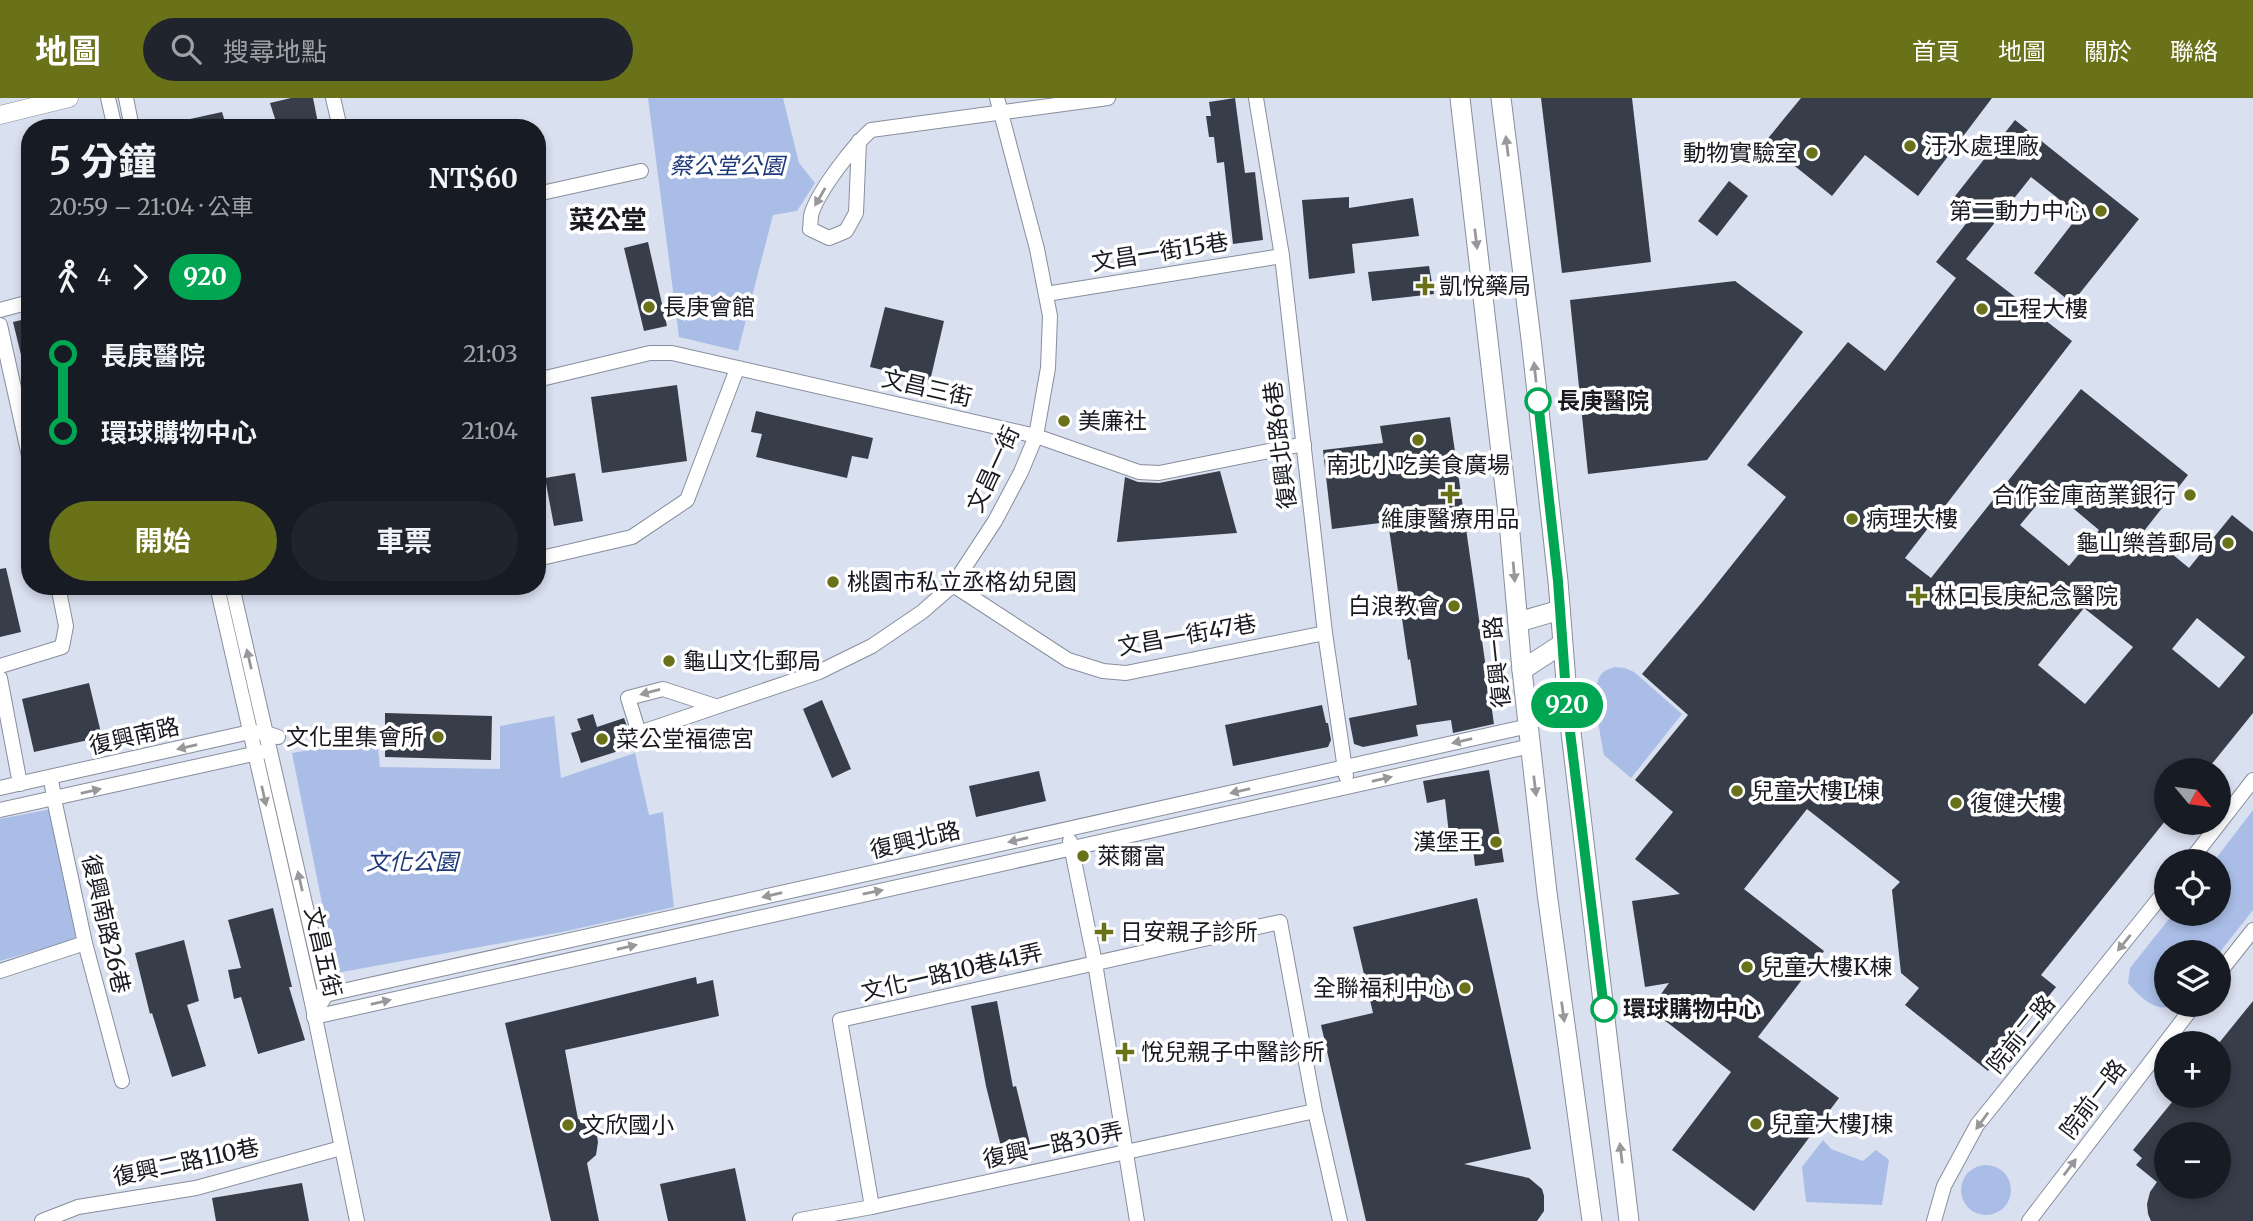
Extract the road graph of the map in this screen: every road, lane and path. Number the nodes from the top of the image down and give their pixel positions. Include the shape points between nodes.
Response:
1 (69, 98) edge
2 (108, 98) edge
3 (126, 98) edge
4 (333, 98) edge
5 (1108, 98) edge
6 (1256, 98) edge
7 (1460, 98) edge
8 (1501, 98) edge
9 (999, 105) edge
10 (0, 115) edge
11 (113, 119) edge
12 (130, 119) edge
13 (338, 119) edge
14 (859, 141) junction
15 (642, 171) dead end
16 (546, 192) edge
17 (1282, 256) junction
18 (1046, 294) junction
19 (21, 304) edge
20 (0, 310) edge
21 (0, 325) edge
22 (737, 369) junction
23 (546, 378) edge
24 (21, 420) edge
25 (1036, 436) junction
26 (1304, 444) junction
27 (546, 557) edge
28 (953, 585) junction
29 (60, 595) edge
30 (220, 595) edge
31 (234, 595) edge
32 (1560, 610) junction
33 (1518, 622) junction
34 (1325, 633) junction
35 (1562, 644) junction
36 (0, 666) edge
37 (1522, 670) junction
38 (0, 678) edge
39 (715, 706) junction
40 (1529, 726) junction
41 (250, 732) junction
42 (272, 735) junction
43 (1531, 746) junction
44 (270, 751) junction
45 (254, 754) junction
46 (1344, 768) junction
47 (51, 778) junction
48 (2253, 780) edge
49 (20, 784) junction
50 (1348, 787) junction
51 (0, 788) edge
52 (54, 799) junction
53 (1162, 808) junction
54 (0, 810) edge
55 (1166, 827) junction
56 (1066, 830) junction
57 (1072, 848) junction
58 (2199, 849) edge
59 (818, 885) junction
60 (822, 904) junction
61 (2154, 905) edge
62 (2253, 930) edge
63 (584, 937) junction
64 (85, 943) junction
65 (588, 956) junction
66 (2231, 958) edge
67 (1095, 963) junction
68 (0, 971) edge
69 (326, 995) junction
70 (311, 998) junction
71 (314, 1017) junction
72 (2185, 1017) edge
73 (122, 1081) dead end
74 (1315, 1111) junction
75 (341, 1148) junction
76 (1125, 1153) junction
77 (872, 1207) junction
78 (800, 1220) edge
79 (43, 1221) edge
80 (357, 1221) edge
81 (1137, 1221) edge
82 (1340, 1221) edge
83 (1592, 1221) edge
84 (1629, 1221) edge
85 (1934, 1221) edge
86 (2029, 1221) edge

1 - 10 street
2 - 11 street
3 - 12 street
4 - 13 street
5 - 9 street
6 - 17 street, 復興北路6巷
7 -> 33 main road, 復興一路
32 -> 8 main road
9 - 14 street via 871,131
9 - 18 street, 文昌一街
14 -> 14 street via 811,213 810,229 829,238 846,231 856,214
15 - 16 street
17 - 18 street, 文昌一街15巷
17 - 26 street, 復興北路6巷
18 - 25 street, 文昌一街 via 1048,368
19 - 20 street
21 - 24 street
22 - 23 street, 文昌三街 via 672,353 650,353
22 - 25 street, 文昌三街
22 - 27 street via 687,500 632,537
25 - 26 street, 文昌三街 via 1139,472 1159,473
25 - 28 street, 文昌一街 via 996,521
26 - 34 street, 復興北路6巷
28 - 34 street, 文昌一街47巷 via 1068,660 1103,671 1126,673
28 - 39 street, 文昌一街 via 872,646 819,672
29 - 36 street via 66,626 62,647
30 - 41 street, 文昌五街
42 -> 31 street, 文昌五街
32 - 33 main road
32 - 35 main road
33 - 37 main road, 復興一路
34 - 46 street, 復興北路6巷
35 - 37 main road
84 -> 35 main road
37 - 40 main road, 復興一路
38 - 49 street
39 -> 39 street, 文昌一街 via 663,689 628,698 639,733
40 - 43 main road, 復興一路
40 -> 46 street, 復興北路
41 - 42 street, 復興南路
41 - 45 street, 文昌五街
41 -> 47 street, 復興南路
42 - 44 street, 文昌五街
50 -> 43 street, 復興北路
43 -> 83 main road, 復興一路
44 - 45 street, 復興南路
69 -> 44 street, 文昌五街
52 -> 45 street, 復興南路
45 -> 70 street, 文昌五街
46 - 50 street, 復興北路6巷
46 -> 53 street, 復興北路
47 - 49 street, 復興南路
47 - 52 street, 復興南路26巷
48 - 58 street
49 - 51 street, 復興南路
50 - 55 street, 復興北路
52 - 54 street, 復興南路
52 - 64 street, 復興南路26巷
53 - 55 street
53 - 56 street, 復興北路
55 - 57 street, 復興北路
56 - 57 street
56 -> 59 street, 復興北路
60 -> 57 street, 復興北路
57 - 67 street
59 - 60 street
59 -> 63 street, 復興北路
65 -> 60 street, 復興北路
61 -> 85 street, 院前二路 via 1977,1125 1944,1186
62 - 66 street
63 - 65 street
63 - 69 street, 復興北路
64 - 68 street
64 - 73 street, 復興南路26巷
71 -> 65 street, 復興北路
67 - 74 street via 1280,922
67 - 76 street
67 - 77 street, 文化一路10巷41弄 via 840,1020
69 - 70 street, 復興北路
69 - 71 street, 文昌五街
70 - 71 street, 文昌五街
71 - 75 street
86 -> 72 street, 院前一路
74 - 76 street, 復興一路30弄
74 - 82 street
75 - 79 street, 復興二路110巷 via 196,1188 78,1207
75 - 80 street
76 - 77 street, 復興一路30弄
76 - 81 street
77 - 78 street, 復興一路30弄

